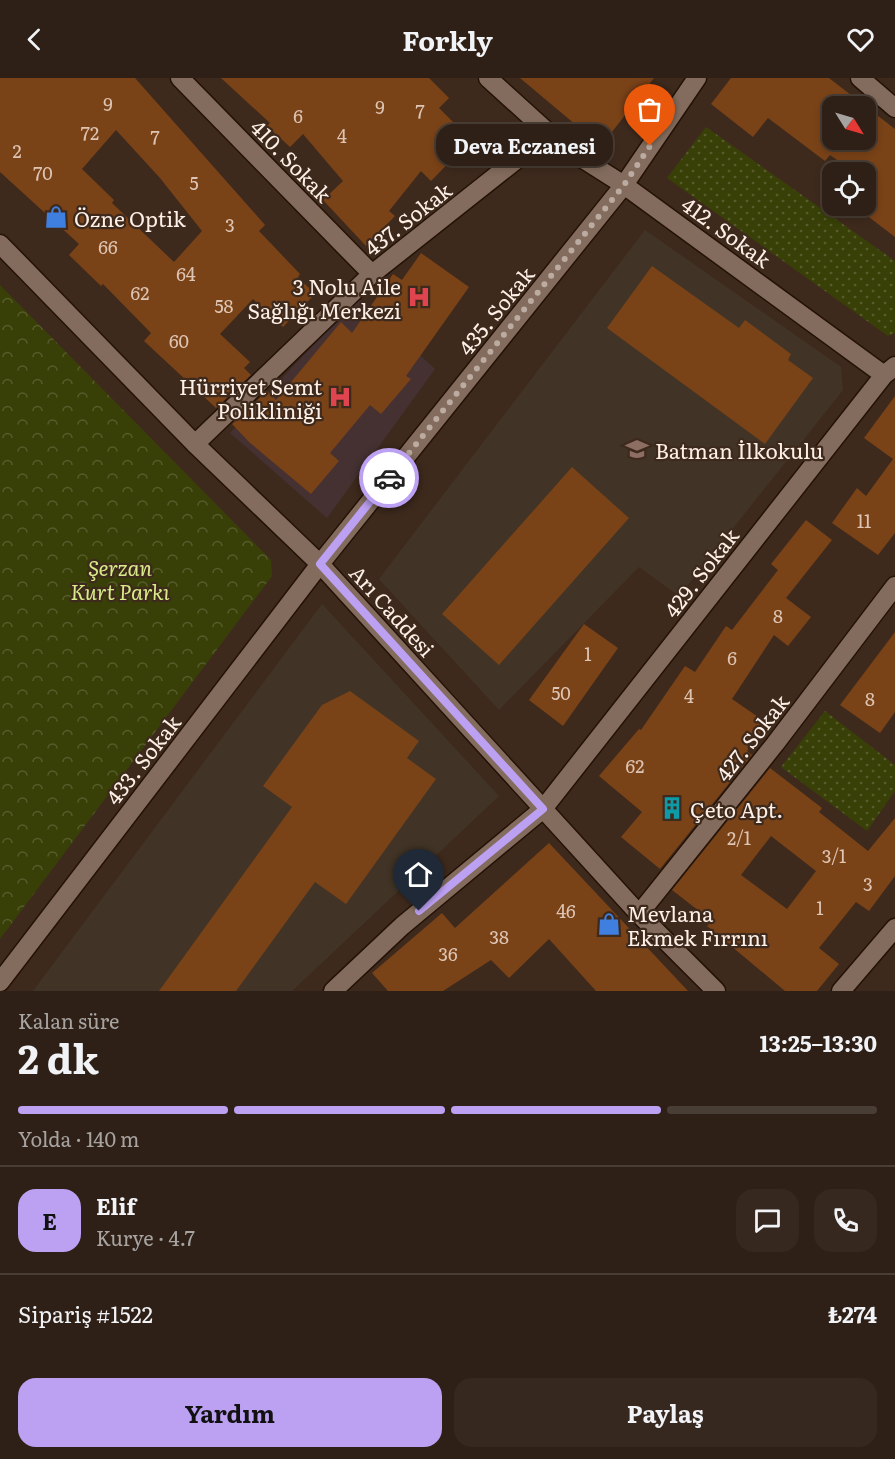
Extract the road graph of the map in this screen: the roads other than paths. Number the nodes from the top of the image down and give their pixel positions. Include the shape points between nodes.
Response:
1 (180, 78) edge
2 (488, 78) edge
3 (860, 78) edge
4 (688, 81) edge
5 (895, 108) edge
6 (549, 134) junction
7 (624, 185) junction
8 (0, 244) edge
9 (372, 274) junction
10 (890, 370) edge
11 (195, 444) junction
12 (320, 564) junction
13 (895, 586) edge
14 (543, 809) junction
15 (639, 914) junction
16 (895, 928) edge
17 (0, 982) edge
18 (333, 991) edge
19 (716, 991) edge
20 (841, 991) edge

1 - 9 street, 410. Sokak
2 - 6 street, 412. Sokak
3 - 5 street
4 - 7 street, 435. Sokak
6 - 7 street, 412. Sokak
6 - 9 street, 437. Sokak
7 - 10 street, 412. Sokak
7 - 12 street, 435. Sokak
8 - 11 street, Arı Caddesi
9 - 11 street, 437. Sokak
10 - 14 street, 429. Sokak
11 - 12 street, Arı Caddesi
12 - 14 street, Arı Caddesi
12 - 17 street, 433. Sokak
13 - 15 street, 427. Sokak
14 - 15 street, Arı Caddesi
14 - 18 street, 429. Sokak via 402,926
15 - 19 street, Arı Caddesi
16 - 20 street

